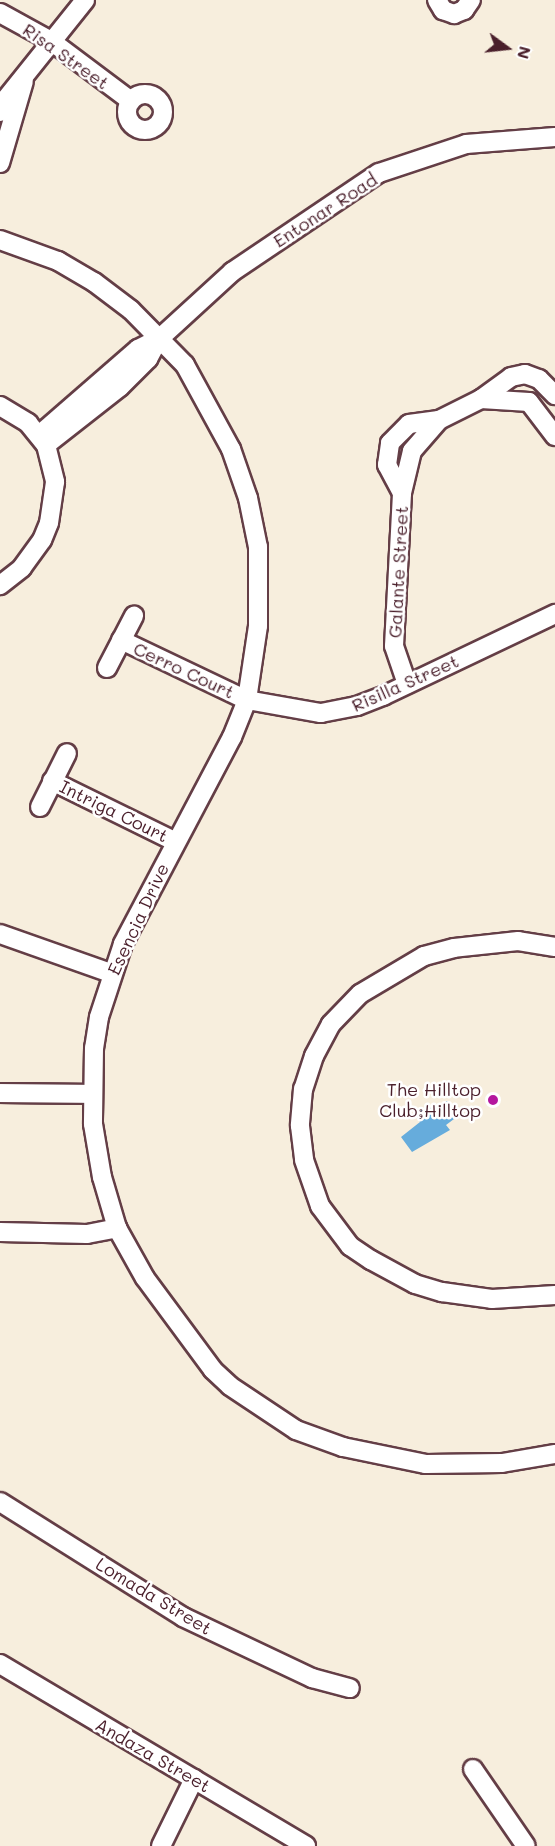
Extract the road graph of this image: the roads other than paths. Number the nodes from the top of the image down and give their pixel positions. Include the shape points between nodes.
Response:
1 (85, 0) edge
2 (437, 0) edge
3 (471, 0) edge
4 (0, 13) edge
5 (51, 41) junction
6 (26, 73) junction
7 (130, 101) dead end
8 (0, 112) edge
9 (555, 137) edge
10 (0, 163) edge
11 (0, 240) edge
12 (160, 338) junction
13 (555, 395) edge
14 (481, 399) junction
15 (0, 406) edge
16 (555, 436) edge
17 (42, 440) junction
18 (0, 585) edge
19 (555, 614) edge
20 (134, 616) dead end
21 (121, 640) junction
22 (107, 668) dead end
23 (406, 684) junction
24 (246, 700) junction
25 (67, 753) dead end
26 (52, 781) junction
27 (40, 807) dead end
28 (176, 842) junction
29 (0, 934) edge
30 (555, 947) edge
31 (111, 973) junction
32 (0, 1093) edge
33 (92, 1094) junction
34 (117, 1228) junction
35 (0, 1232) edge
36 (555, 1294) edge
37 (555, 1454) edge
38 (0, 1502) edge
39 (0, 1664) edge
40 (350, 1688) dead end
41 (473, 1769) dead end
42 (194, 1779) junction
43 (160, 1846) edge
44 (306, 1846) edge
45 (526, 1846) edge

1 - 5 street
2 - 3 street via 443,10 454,14 464,10
4 - 5 street, Risa Street
5 - 6 street
5 - 7 street, Risa Street
6 - 8 street
6 - 10 street
9 - 12 street, Entonar Road via 466,144 379,173 232,272
11 - 12 street, Esencia Drive via 58,261 94,282
12 - 17 street, Entonar Road via 148,359 120,387
12 - 24 street, Esencia Drive via 185,366 207,401 231,448 248,498 260,574 256,652
13 - 14 street, Galante Street via 539,379 525,374 511,376
14 - 16 street via 529,402
14 - 23 street, Galante Street via 439,420 412,451 402,493 394,646
15 - 17 street via 18,416
17 - 18 street via 55,482 49,523 33,556
19 - 23 street, Risilla Street
20 - 21 street, Cerro Court
21 - 22 street, Cerro Court
21 - 24 street, Cerro Court
23 - 24 street, Risilla Street via 339,711 302,711
24 - 28 street, Esencia Drive via 232,737
25 - 26 street, Intriga Court
26 - 27 street, Intriga Court
26 - 28 street, Intriga Court
28 - 31 street, Esencia Drive
29 - 31 street
30 - 36 street via 518,941 454,948 424,956 360,994 331,1024 314,1056 303,1089 300,1126 306,1168 320,1206 339,1233 371,1260 415,1284 442,1292 501,1299
31 - 33 street, Esencia Drive via 94,1048
32 - 33 street
33 - 34 street, Esencia Drive via 102,1177
34 - 35 street via 87,1234
34 - 37 street, Esencia Drive via 150,1286 213,1370 238,1392 296,1430 343,1447 426,1464 502,1463
38 - 40 street, Lomada Street via 183,1617 312,1678
39 - 42 street, Andaza Street
41 - 45 street
42 - 43 street
42 - 44 street, Andaza Street

